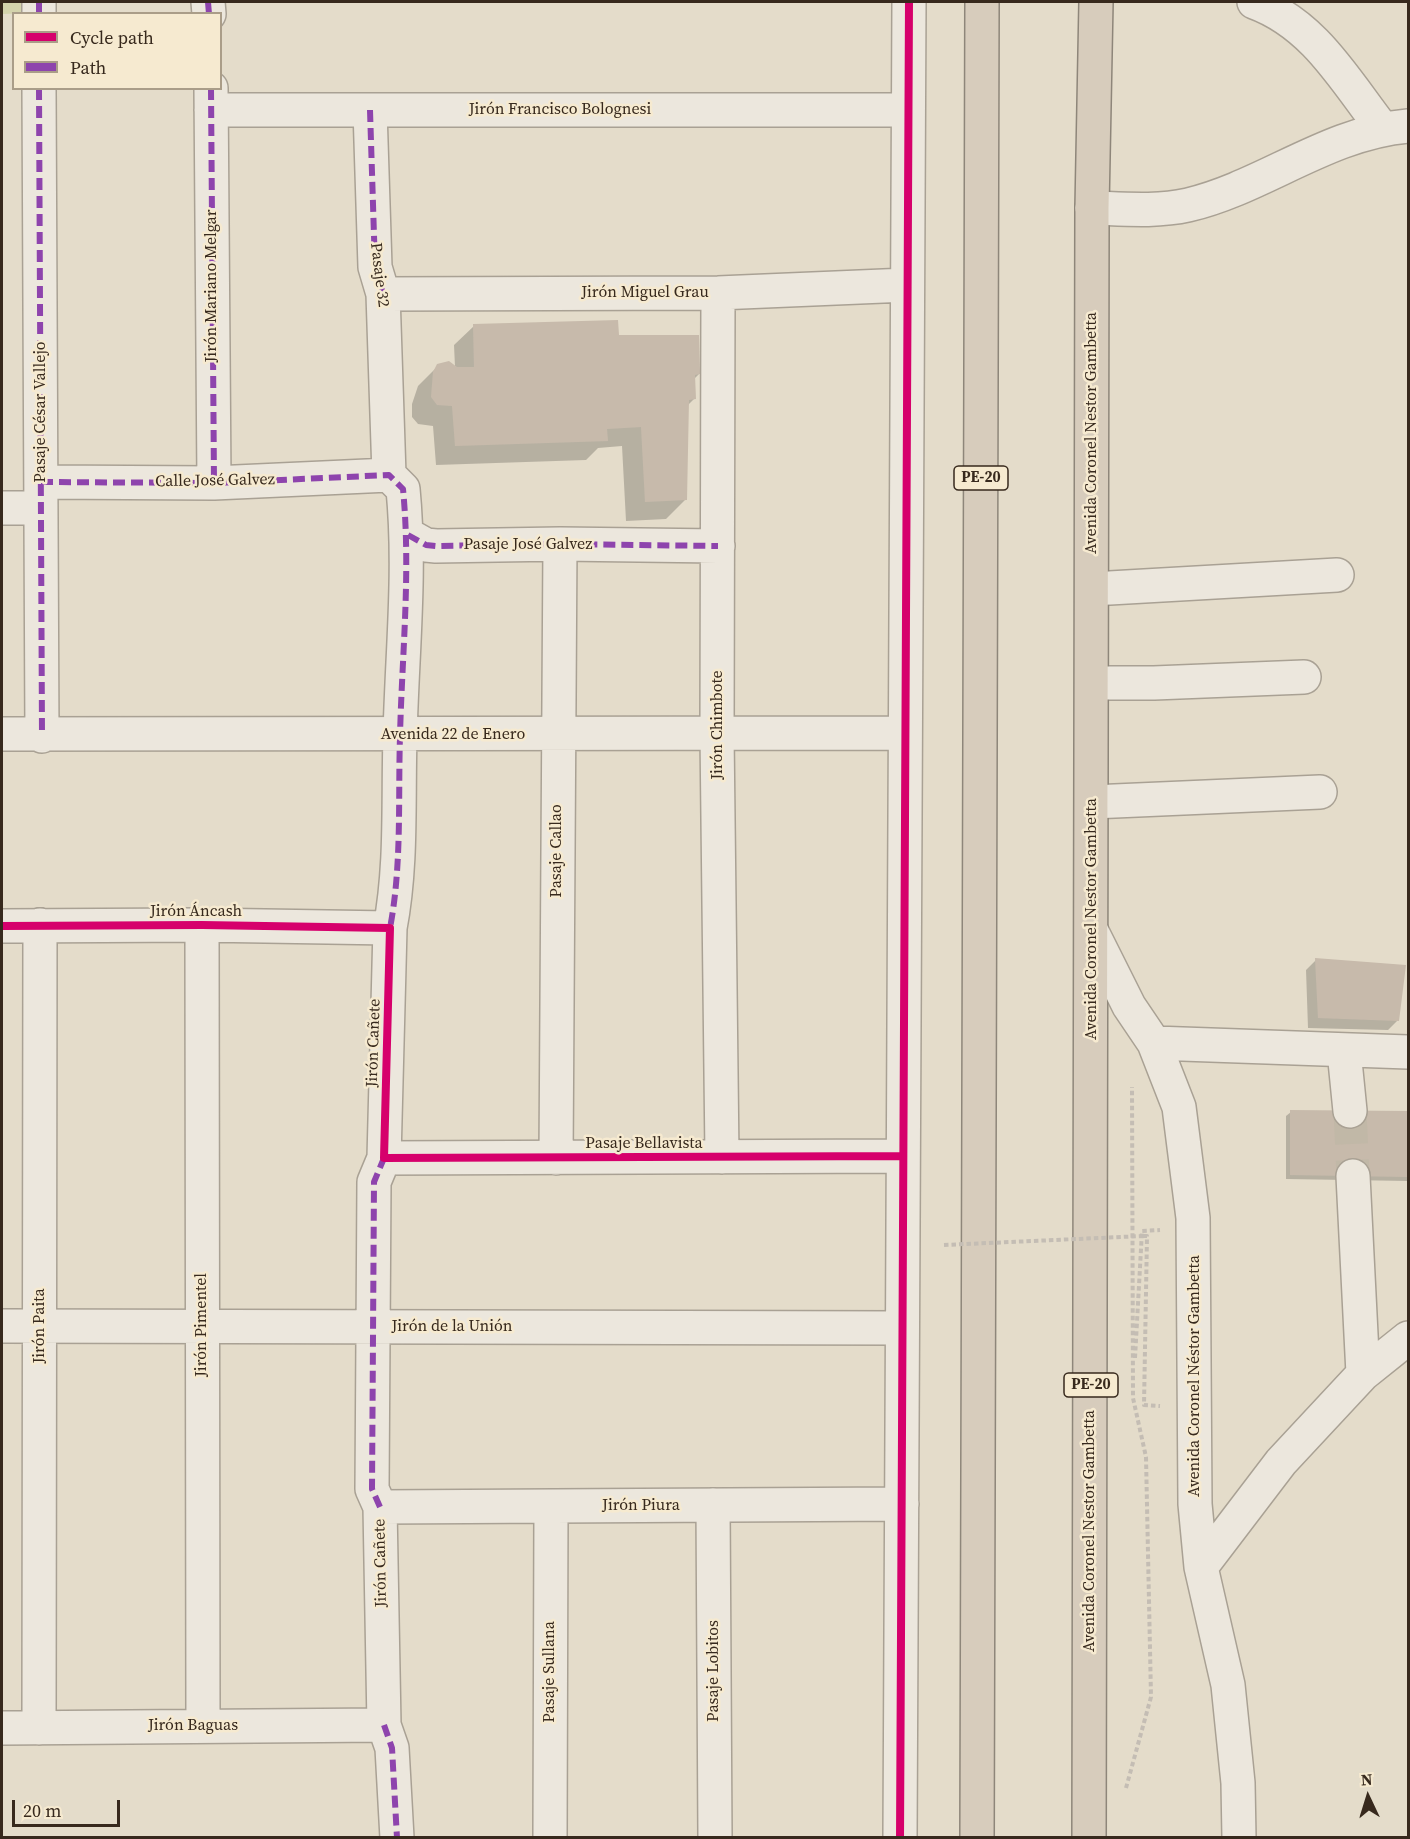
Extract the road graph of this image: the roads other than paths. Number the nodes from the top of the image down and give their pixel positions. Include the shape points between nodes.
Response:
1 (909, 2) edge
2 (982, 2) edge
3 (1096, 2) edge
4 (1254, 2) edge
5 (39, 90) edge
6 (211, 99) edge
7 (370, 110) junction
8 (908, 110) junction
9 (1395, 127) edge
10 (1092, 208) junction
11 (907, 285) junction
12 (718, 292) junction
13 (383, 294) junction
14 (389, 475) junction
15 (214, 483) junction
16 (41, 495) junction
17 (2, 508) edge
18 (408, 535) junction
19 (560, 544) junction
20 (718, 546) junction
21 (1337, 575) dead end
22 (1092, 589) junction
23 (1304, 677) dead end
24 (1092, 683) junction
25 (2, 734) edge
26 (557, 734) junction
27 (717, 734) junction
28 (905, 734) junction
29 (400, 735) junction
30 (42, 736) junction
31 (1320, 792) dead end
32 (1092, 802) junction
33 (40, 925) junction
34 (202, 925) junction
35 (2, 926) edge
36 (390, 928) junction
37 (1092, 932) junction
38 (1154, 1043) junction
39 (1344, 1051) junction
40 (1408, 1052) edge
41 (1350, 1111) tunnel mouth
42 (903, 1156) junction
43 (722, 1157) junction
44 (384, 1158) junction
45 (556, 1158) junction
46 (1353, 1176) tunnel mouth
47 (2, 1326) edge
48 (39, 1326) junction
49 (202, 1327) junction
50 (372, 1327) junction
51 (902, 1328) junction
52 (1408, 1338) edge
53 (1363, 1374) junction
54 (902, 1504) junction
55 (713, 1505) junction
56 (380, 1507) junction
57 (550, 1507) junction
58 (1201, 1567) junction
59 (384, 1725) junction
60 (203, 1726) junction
61 (2, 1728) edge
62 (39, 1728) junction
63 (396, 1838) edge
64 (550, 1838) edge
65 (715, 1838) edge
66 (900, 1838) edge
67 (977, 1838) edge
68 (1089, 1838) edge
69 (1239, 1838) edge

1 - 8 street
2 - 67 highway, PE-20
3 - 10 highway, Avenida Coronel Nestor Gambetta / PE-20
4 - 9 street via 1278,10 1317,42
5 - 16 street, Pasaje César Vallejo
6 - 7 street, Jirón Francisco Bolognesi
6 - 15 street, Jirón Mariano Melgar
7 - 8 street, Jirón Francisco Bolognesi
7 - 13 street, Pasaje 32 via 375,267
8 - 11 street
9 - 10 street via 1345,140 1189,204 1153,209
10 - 22 highway, Avenida Coronel Nestor Gambetta / PE-20
11 - 12 street, Jirón Miguel Grau
11 - 28 street
12 - 13 street, Jirón Miguel Grau
12 - 20 street, Jirón Chimbote
13 - 14 street, Pasaje 32
14 - 15 street, Calle José Galvez
14 - 18 street via 403,489
15 - 16 street, Calle José Galvez
16 - 17 street, Calle José Galvez
16 - 30 street, Pasaje César Vallejo
18 - 19 street, Pasaje José Galvez via 435,546
18 - 29 street, Jirón Cañete
19 - 20 street, Pasaje José Galvez
19 - 26 street, Pasaje Callao
20 - 27 street, Jirón Chimbote
21 - 22 street
22 - 24 highway, Avenida Coronel Nestor Gambetta / PE-20
23 - 24 street
24 - 32 highway, Avenida Coronel Nestor Gambetta / PE-20
25 - 30 street, Avenida 22 de Enero
26 - 27 street, Avenida 22 de Enero
26 - 29 street, Avenida 22 de Enero
26 - 45 street, Pasaje Callao
27 - 28 street, Avenida 22 de Enero
27 - 43 street, Jirón Chimbote
28 - 42 street
29 - 30 street, Avenida 22 de Enero
29 - 36 street, Jirón Cañete via 397,892
31 - 32 street
32 - 37 highway, Avenida Coronel Nestor Gambetta / PE-20
33 - 34 street, Jirón Áncash
33 - 35 street, Jirón Áncash
33 - 48 street, Jirón Paita
34 - 36 street, Jirón Áncash
34 - 49 street, Jirón Pimentel
36 - 44 street, Jirón Cañete
37 - 38 street, Avenida Coronel Néstor Gambetta via 1129,1006
37 - 68 highway, Avenida Coronel Nestor Gambetta / PE-20
38 - 39 street
38 - 58 street, Avenida Coronel Néstor Gambetta via 1179,1107 1193,1218 1195,1504
39 - 40 street
39 - 41 street
42 - 43 street, Pasaje Bellavista
42 - 51 street
43 - 45 street, Pasaje Bellavista
44 - 45 street, Pasaje Bellavista
44 - 50 street, Jirón Cañete via 374,1182
46 - 53 street
47 - 48 street, Jirón de la Unión
48 - 49 street, Jirón de la Unión
48 - 62 street, Jirón Paita
49 - 50 street, Jirón de la Unión
49 - 60 street, Jirón Pimentel
50 - 51 street, Jirón de la Unión
50 - 56 street, Jirón Cañete via 372,1489
51 - 54 street
52 - 53 street
53 - 58 street via 1281,1462
54 - 55 street, Jirón Piura
54 - 66 street
55 - 57 street, Jirón Piura
55 - 65 street, Pasaje Lobitos
56 - 57 street, Jirón Piura
56 - 59 street, Jirón Cañete
57 - 64 street, Pasaje Sullana
58 - 69 street, Avenida Coronel Néstor Gambetta via 1228,1685
59 - 60 street, Jirón Baguas
59 - 63 street, Jirón Cañete via 392,1748
60 - 62 street, Jirón Baguas
61 - 62 street, Jirón Baguas

